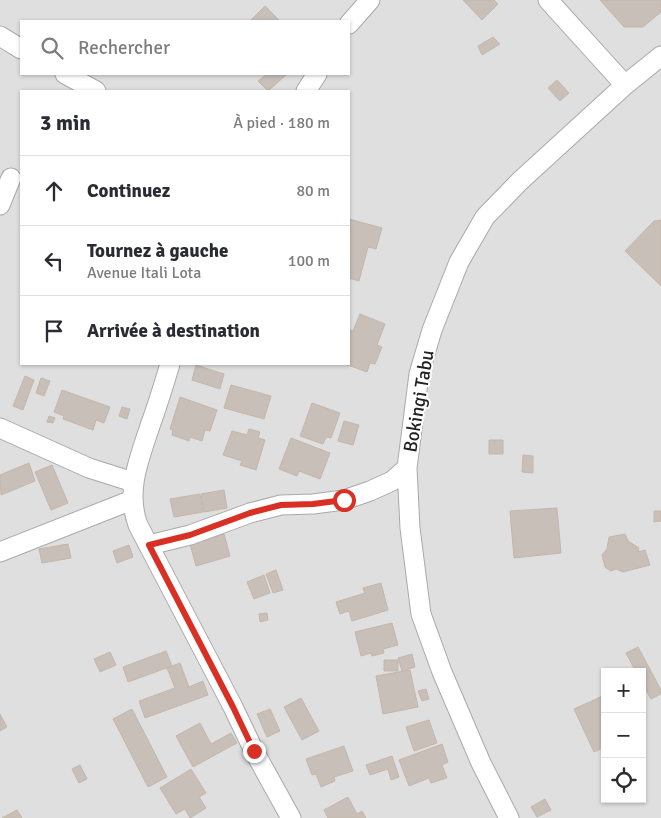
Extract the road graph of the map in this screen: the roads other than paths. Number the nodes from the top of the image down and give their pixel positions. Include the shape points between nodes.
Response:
1 (370, 0) edge
2 (548, 0) edge
3 (350, 23) edge
4 (0, 36) edge
5 (20, 48) edge
6 (661, 56) edge
7 (67, 75) edge
8 (316, 75) edge
9 (625, 85) junction
10 (94, 90) edge
11 (307, 90) edge
12 (11, 178) dead end
13 (0, 205) edge
14 (170, 365) edge
15 (0, 428) edge
16 (407, 468) junction
17 (133, 491) junction
18 (149, 545) junction
19 (0, 552) edge
20 (291, 818) edge
21 (509, 818) edge

1 - 3 street
2 - 9 street
4 - 5 street
6 - 9 street, Bokingi Tabu
7 - 10 street
8 - 11 street
9 - 16 street, Bokingi Tabu via 485,217 459,262 432,330 419,374
12 - 13 street
14 - 17 street via 136,468
15 - 17 street
16 - 18 street via 392,481 344,500 281,505
16 - 21 street, Bokingi Tabu via 420,614 481,763
17 - 18 street via 138,525
17 - 19 street
18 - 20 street

